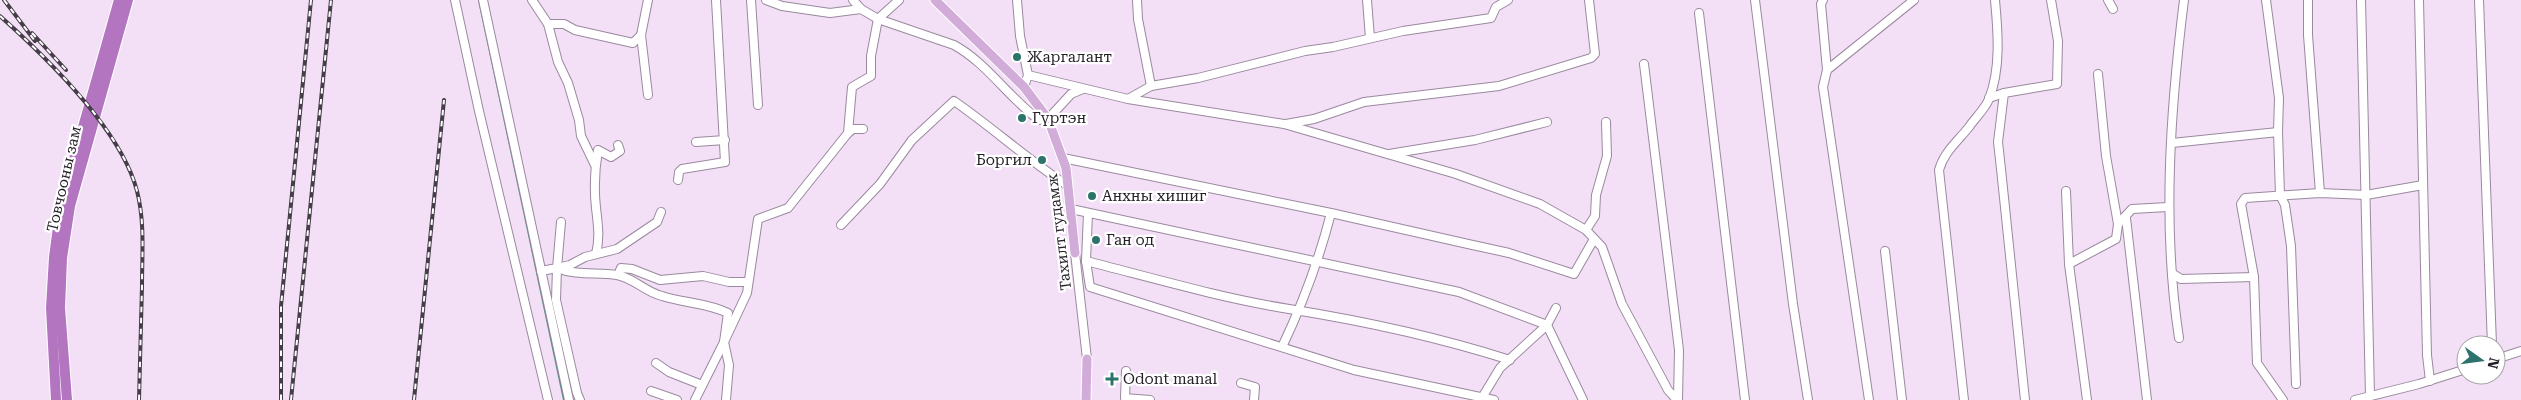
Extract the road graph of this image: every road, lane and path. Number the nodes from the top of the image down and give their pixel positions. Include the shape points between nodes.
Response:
1 (118, 0) edge
2 (128, 0) edge
3 (455, 0) edge
4 (482, 0) edge
5 (532, 0) edge
6 (648, 0) edge
7 (716, 0) edge
8 (751, 0) edge
9 (766, 0) edge
10 (853, 0) edge
11 (899, 0) edge
12 (935, 0) edge
13 (1017, 0) edge
14 (1137, 0) edge
15 (1367, 0) edge
16 (1508, 0) edge
17 (1589, 0) edge
18 (1755, 0) edge
19 (1914, 0) edge
20 (1995, 0) edge
21 (2051, 0) edge
22 (2108, 0) edge
23 (2184, 0) edge
24 (2266, 0) edge
25 (2308, 0) edge
26 (2361, 0) edge
27 (2419, 0) edge
28 (2479, 0) edge
29 (1822, 1) edge
30 (779, 3) edge
31 (861, 9) junction
32 (2113, 9) dead end
33 (1699, 13) dead end
34 (878, 19) junction
35 (548, 24) junction
36 (641, 35) junction
37 (1370, 38) junction
38 (1644, 64) dead end
39 (1827, 70) junction
40 (2098, 74) dead end
41 (1028, 75) junction
42 (1151, 86) junction
43 (1024, 87) junction
44 (1083, 89) junction
45 (2004, 93) junction
46 (648, 95) dead end
47 (1989, 98) junction
48 (1128, 99) junction
49 (758, 105) dead end
50 (1048, 119) junction
51 (1547, 122) dead end
52 (1606, 122) dead end
53 (1284, 124) junction
54 (862, 129) dead end
55 (848, 132) junction
56 (2278, 132) junction
57 (725, 140) junction
58 (696, 142) dead end
59 (2172, 143) junction
60 (618, 145) dead end
61 (1387, 155) junction
62 (1063, 158) junction
63 (595, 165) junction
64 (678, 180) dead end
65 (2423, 185) junction
66 (1068, 186) junction
67 (2066, 191) dead end
68 (2320, 193) junction
69 (2280, 195) junction
70 (2366, 195) junction
71 (2168, 207) junction
72 (1072, 209) junction
73 (662, 212) dead end
74 (1088, 213) junction
75 (1331, 213) junction
76 (2126, 218) junction
77 (561, 222) dead end
78 (841, 224) dead end
79 (2118, 224) junction
80 (1586, 230) junction
81 (1594, 239) junction
82 (1885, 251) dead end
83 (1076, 253) joint
84 (596, 254) junction
85 (1086, 261) junction
86 (1318, 262) junction
87 (2069, 264) junction
88 (557, 268) junction
89 (541, 271) junction
90 (2173, 274) junction
91 (618, 275) junction
92 (2254, 277) junction
93 (748, 282) junction
94 (1556, 308) dead end
95 (1300, 310) junction
96 (1547, 326) junction
97 (2492, 335) edge
98 (2179, 338) dead end
99 (724, 342) junction
100 (1282, 347) junction
101 (2521, 351) edge
102 (2506, 356) edge
103 (1087, 359) joint
104 (1510, 360) junction
105 (656, 363) dead end
106 (1126, 371) dead end
107 (2456, 371) edge
108 (2430, 380) junction
109 (1241, 382) dead end
110 (2296, 384) dead end
111 (702, 385) junction
112 (651, 392) dead end
113 (2370, 395) junction
114 (1464, 396) edge
115 (1483, 396) junction
116 (56, 400) edge
117 (67, 400) edge
118 (548, 400) edge
119 (569, 400) edge
120 (580, 400) edge
121 (678, 400) edge
122 (695, 400) edge
123 (726, 400) edge
124 (1086, 400) edge
125 (1138, 400) edge
126 (1150, 400) edge
127 (1254, 400) edge
128 (1494, 400) edge
129 (1583, 400) edge
130 (1678, 400) edge
131 (1745, 400) edge
132 (1808, 400) edge
133 (1869, 400) edge
134 (1902, 400) edge
135 (1964, 400) edge
136 (2025, 400) edge
137 (2087, 400) edge
138 (2147, 400) edge
139 (2283, 400) edge
140 (2355, 400) edge

1 - 116 highway, Товчооны зам via 61,205 51,308
2 - 117 highway, Товчооны зам via 70,206 62,258 60,308
3 - 118 street
4 - 89 street
5 - 35 street
6 - 36 street
7 - 57 street
8 - 49 street
9 - 30 street
10 - 31 street
11 - 34 street
12 - 43 main road, Тахилт гудамж
13 - 41 street
14 - 42 street
15 - 37 street
16 - 37 street via 1496,7 1491,18
17 - 53 street via 1595,54 1591,58 1499,86 1364,102 1314,119
18 - 132 street
19 - 39 street
20 - 47 street via 1997,63
21 - 45 street via 2058,42 2057,84
22 - 32 street
23 - 59 street
24 - 56 street via 2279,98
25 - 68 street
26 - 70 street
27 - 65 street
28 - 97 street
29 - 39 street
30 - 31 street via 830,14
31 - 34 street
33 - 131 street
34 - 50 street via 962,50 1037,119
34 - 55 street via 870,76 852,87
35 - 36 street via 564,24 575,30 634,43
35 - 63 street via 579,120 581,136
36 - 46 street
37 - 42 street
38 - 130 street via 1679,350
39 - 133 street via 1823,87
40 - 79 street via 2106,156
41 - 43 street
41 - 44 street
42 - 48 street
43 - 50 main road, Тахилт гудамж
44 - 48 street
44 - 50 street via 1071,94
45 - 47 street
45 - 136 street via 1998,156
47 - 135 street via 1943,157 1939,170
48 - 53 street
50 - 62 main road, Тахилт гудамж
51 - 61 street via 1475,140
52 - 80 street via 1607,156 1596,195 1595,216
53 - 61 street
54 - 55 street
55 - 93 street via 788,208 758,219
56 - 59 street
56 - 69 street
57 - 58 street
57 - 64 street via 725,162 682,169
59 - 71 street
60 - 63 street via 620,152 616,156 611,157 598,150
61 - 80 street via 1456,174 1540,204
62 - 66 main road, Тахилт гудамж
62 - 75 street
63 - 84 street via 599,235
65 - 70 street
65 - 108 street
66 - 72 main road, Тахилт гудамж
66 - 78 street via 1034,164 954,101 912,140 880,184
67 - 87 street
68 - 69 street
68 - 70 street
69 - 92 street via 2245,198 2241,204
69 - 110 street via 2285,205 2291,246
70 - 113 street
71 - 76 street via 2132,209
71 - 90 street via 2168,241
72 - 74 street
72 - 83 main road, Тахилт гудамж
73 - 84 street via 657,222 617,249
74 - 85 street
74 - 86 street
75 - 81 street via 1509,253 1574,274
75 - 86 street
76 - 79 street
76 - 138 street
77 - 88 street
79 - 87 street via 2116,239
80 - 81 street
81 - 130 street via 1602,247 1622,304 1668,390
82 - 134 street
83 - 103 street, Тахилт гудамж
84 - 88 street
85 - 95 street
85 - 100 street via 1090,287
86 - 95 street
86 - 96 street via 1459,292
87 - 137 street
88 - 89 street
88 - 91 street via 580,274
88 - 120 street via 556,300
89 - 119 street
90 - 92 street via 2181,279
90 - 98 street
91 - 93 street via 621,268 660,280 703,276 729,282
91 - 99 street via 661,296 728,313
92 - 139 street via 2257,363
93 - 99 street via 747,293
94 - 96 street
95 - 100 street
95 - 104 street via 1463,345
96 - 104 street
96 - 129 street
99 - 111 street
99 - 123 street via 729,365
100 - 114 street via 1354,370
101 - 102 street
103 - 124 main road
104 - 115 street via 1500,368
105 - 111 street via 669,372
106 - 125 street via 1125,398
107 - 108 street
108 - 113 street
109 - 127 street via 1255,387
111 - 122 street
112 - 121 street
113 - 140 street
114 - 115 street
115 - 128 street
125 - 126 street

